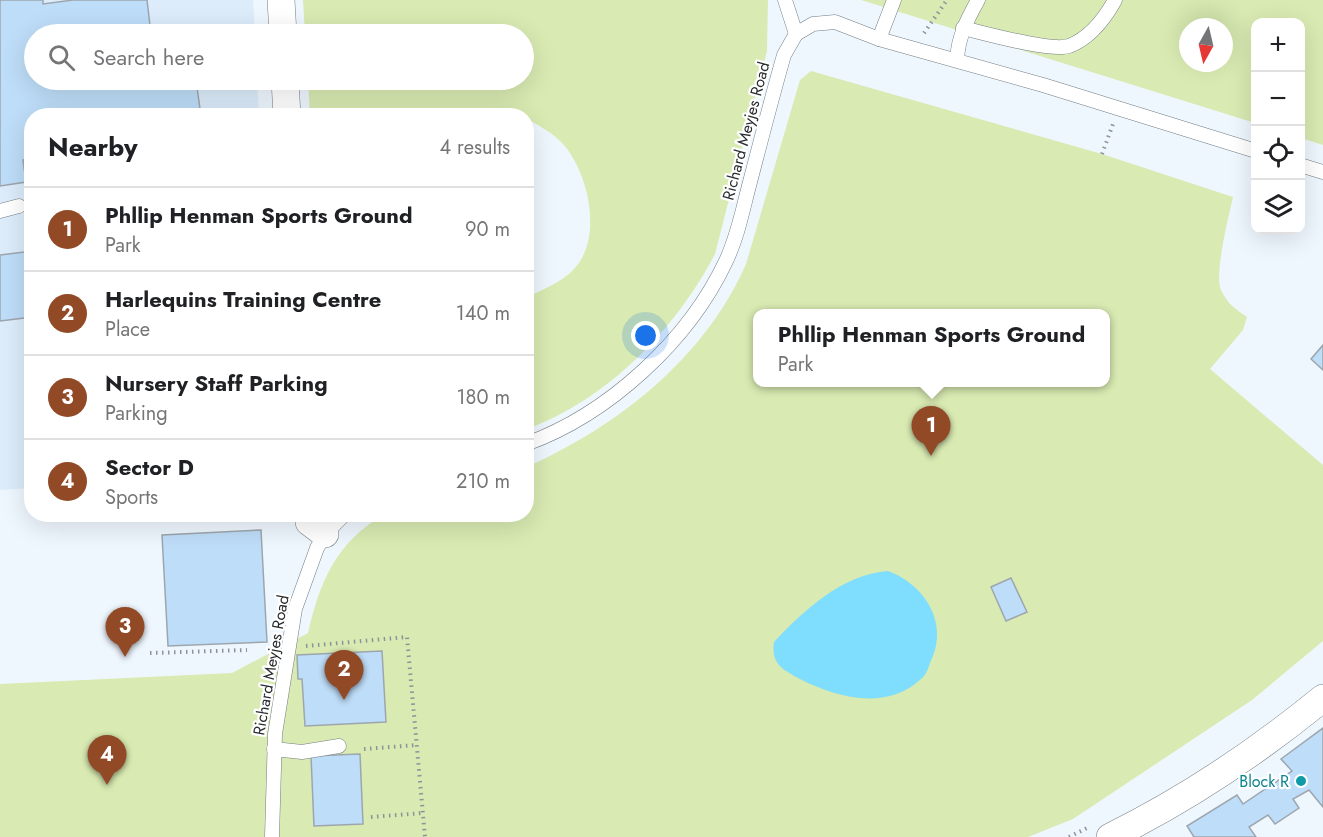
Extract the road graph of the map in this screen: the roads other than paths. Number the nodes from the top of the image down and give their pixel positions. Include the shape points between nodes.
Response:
1 (281, 0) edge
2 (785, 0) edge
3 (894, 0) edge
4 (978, 0) edge
5 (1116, 0) edge
6 (282, 24) edge
7 (963, 28) junction
8 (796, 34) junction
9 (879, 39) junction
10 (957, 60) junction
11 (286, 90) edge
12 (287, 108) edge
13 (1251, 149) edge
14 (1305, 167) edge
15 (1323, 172) edge
16 (20, 206) dead end
17 (0, 211) edge
18 (534, 440) edge
19 (317, 524) edge
20 (1323, 698) edge
21 (339, 746) dead end
22 (274, 749) junction
23 (272, 837) edge
24 (1110, 837) edge

1 - 6 street
2 - 8 lane
3 - 9 lane
4 - 7 lane
5 - 7 lane via 1101,22 1068,46 1041,45
7 - 10 lane
8 - 9 lane via 813,24 835,22
8 - 18 lane, Richard Meyjes Road via 784,55 736,232 714,284 682,327 623,389 584,416
9 - 10 lane
10 - 13 lane
11 - 12 street
14 - 15 lane
16 - 17 lane
19 - 22 lane, Richard Meyjes Road via 295,609
20 - 24 street via 1263,747 1158,813
21 - 22 lane via 302,752
22 - 23 lane, Richard Meyjes Road

